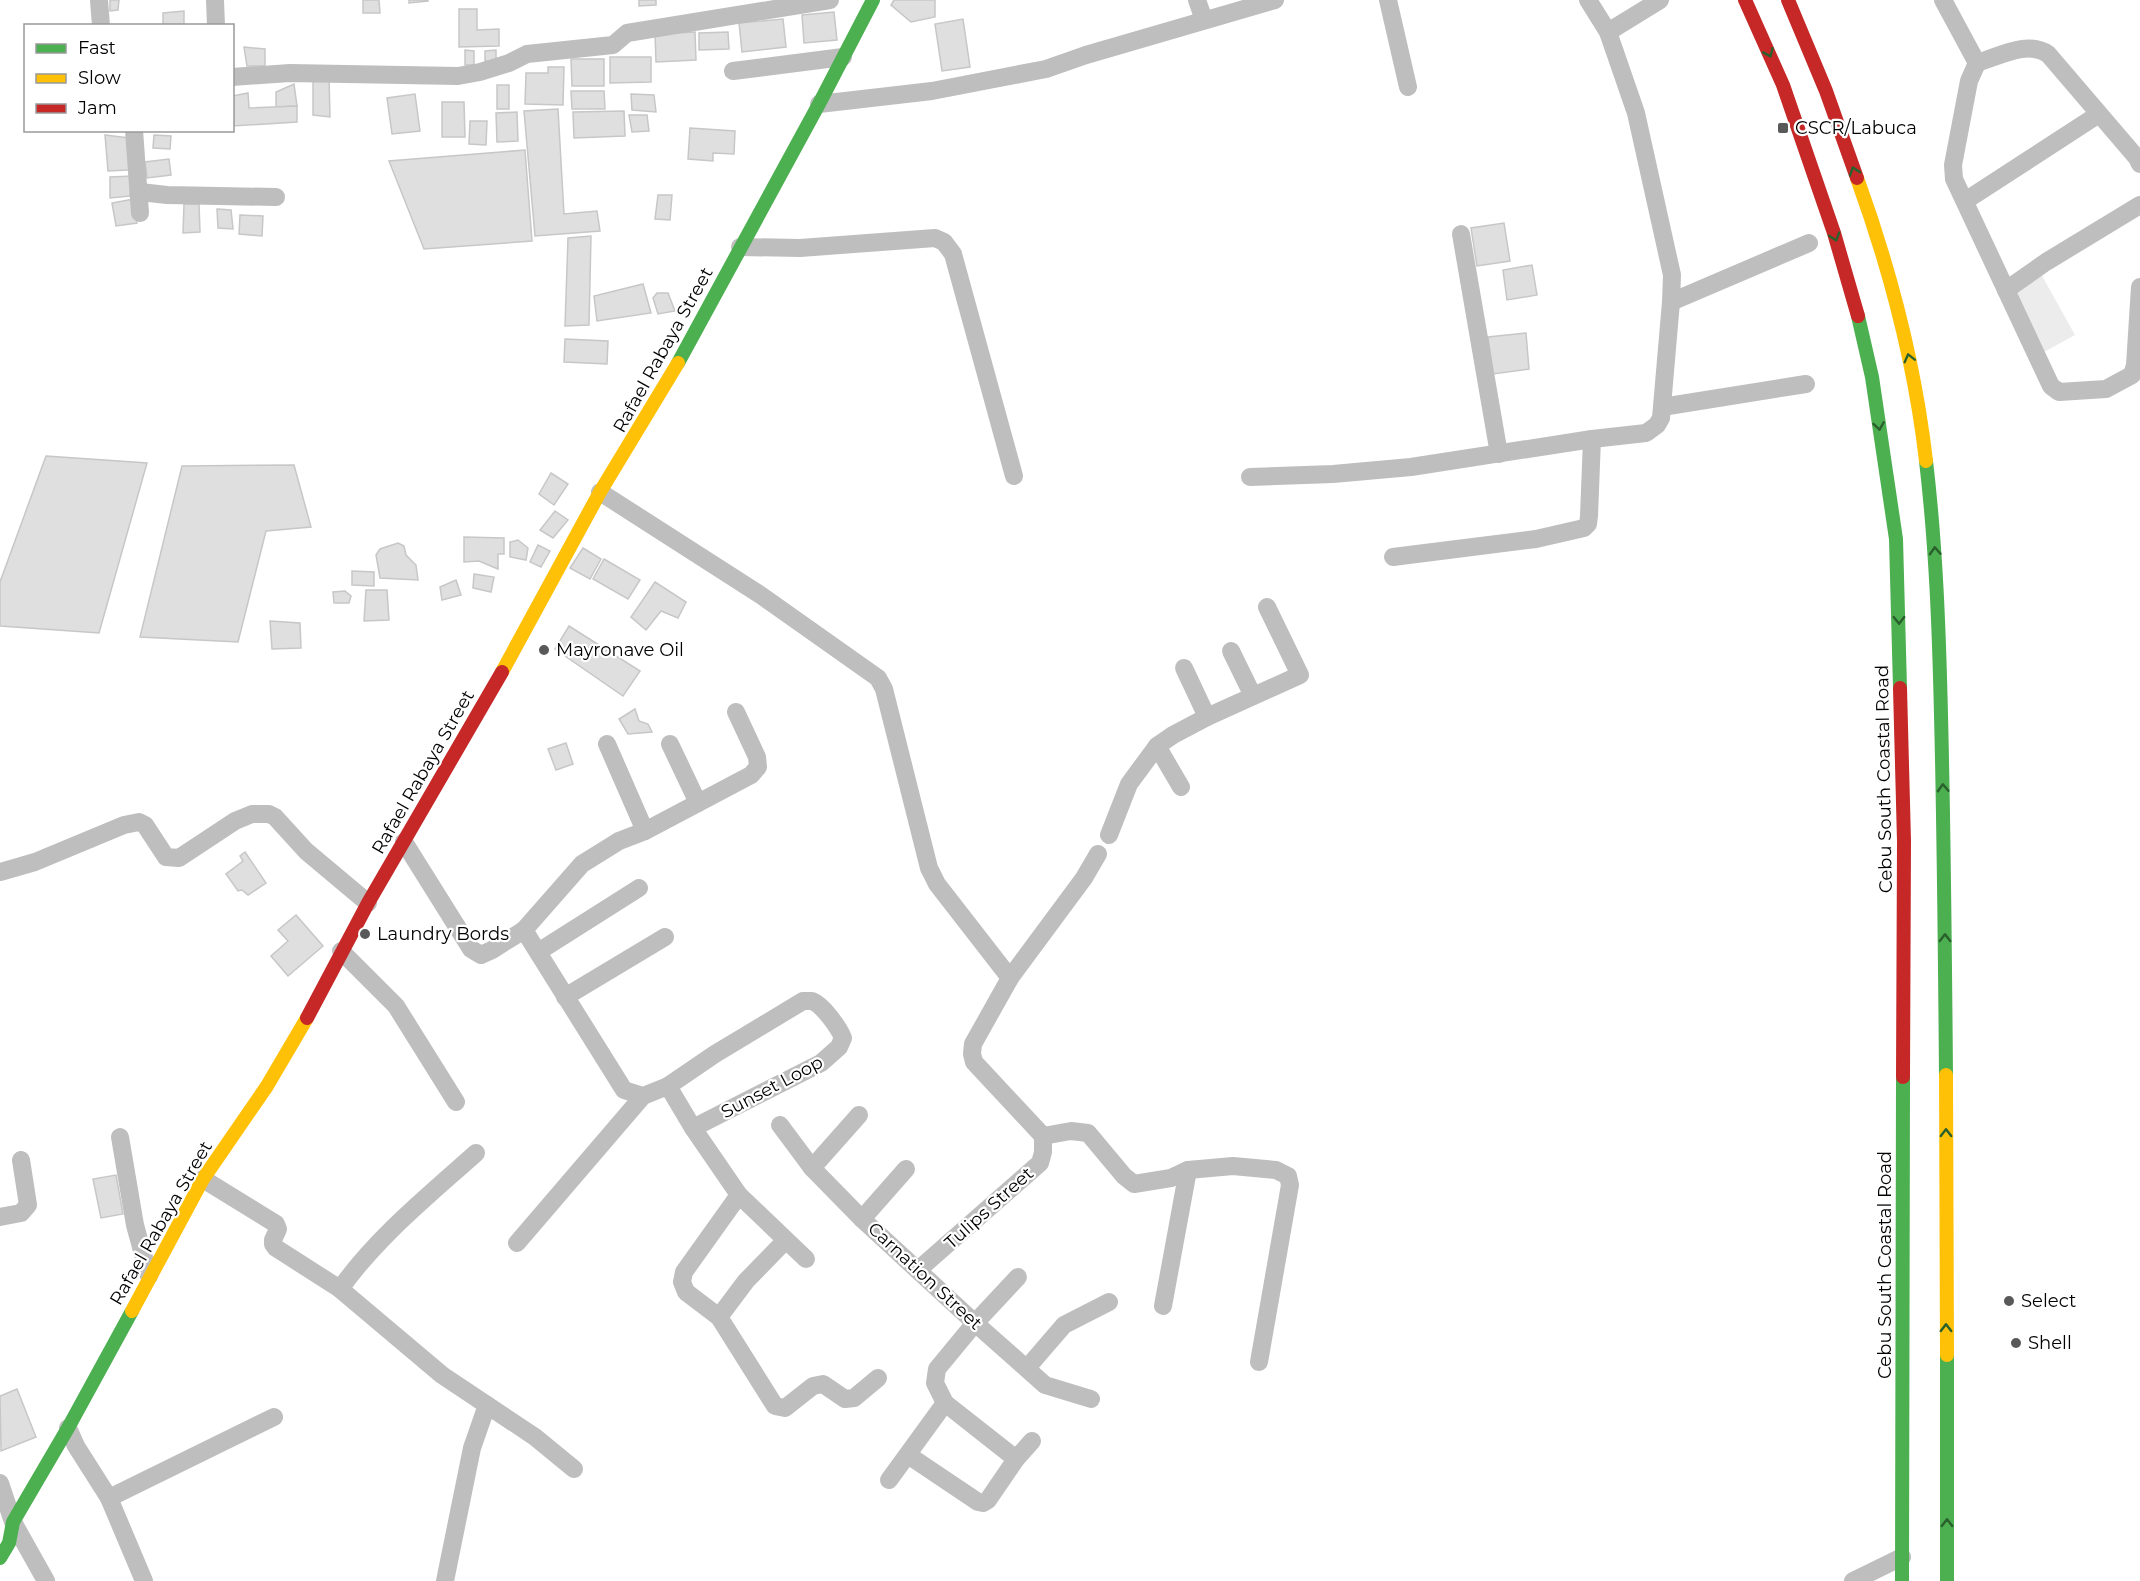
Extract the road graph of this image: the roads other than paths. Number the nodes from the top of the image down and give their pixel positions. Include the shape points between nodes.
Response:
1 (99, 0) edge
2 (215, 0) edge
3 (830, 0) edge
4 (873, 0) edge
5 (1197, 0) edge
6 (1275, 0) edge
7 (1388, 0) edge
8 (1588, 0) edge
9 (1660, 0) edge
10 (1745, 0) edge
11 (1788, 0) edge
12 (1943, 0) edge
13 (1204, 20) junction
14 (100, 24) edge
15 (216, 24) edge
16 (1608, 32) junction
17 (843, 57) junction
18 (1977, 63) junction
19 (733, 71) dead end
20 (234, 77) edge
21 (1408, 87) dead end
22 (819, 104) junction
23 (2099, 114) junction
24 (134, 132) edge
25 (2140, 164) edge
26 (140, 192) junction
27 (276, 197) dead end
28 (1965, 201) junction
29 (2140, 204) edge
30 (140, 213) dead end
31 (1461, 234) dead end
32 (1809, 243) dead end
33 (740, 247) junction
34 (2140, 287) edge
35 (2006, 290) junction
36 (1671, 302) junction
37 (1806, 384) dead end
38 (1662, 407) junction
39 (1592, 439) junction
40 (1499, 454) junction
41 (1014, 476) dead end
42 (1250, 477) dead end
43 (600, 492) junction
44 (1394, 557) dead end
45 (1267, 607) dead end
46 (1231, 651) dead end
47 (1184, 668) dead end
48 (1253, 696) junction
49 (736, 712) dead end
50 (1207, 717) junction
51 (607, 744) dead end
52 (670, 744) dead end
53 (1157, 746) junction
54 (1181, 787) dead end
55 (698, 803) junction
56 (645, 831) junction
57 (1109, 835) dead end
58 (404, 842) junction
59 (1098, 854) dead end
60 (0, 872) edge
61 (639, 888) dead end
62 (368, 903) junction
63 (524, 930) junction
64 (665, 937) dead end
65 (341, 951) junction
66 (538, 952) junction
67 (1010, 978) junction
68 (565, 997) junction
69 (668, 1086) junction
70 (643, 1096) junction
71 (456, 1102) dead end
72 (859, 1115) dead end
73 (780, 1125) dead end
74 (693, 1128) junction
75 (1042, 1136) junction
76 (120, 1137) dead end
77 (476, 1153) dead end
78 (21, 1160) dead end
79 (812, 1168) junction
80 (906, 1169) dead end
81 (1188, 1170) junction
82 (203, 1179) junction
83 (739, 1195) junction
84 (0, 1217) edge
85 (862, 1219) junction
86 (785, 1241) junction
87 (517, 1243) dead end
88 (806, 1259) dead end
89 (918, 1270) junction
90 (149, 1276) junction
91 (1018, 1277) dead end
92 (340, 1289) junction
93 (1109, 1302) dead end
94 (1163, 1306) dead end
95 (719, 1317) junction
96 (975, 1323) junction
97 (1259, 1362) dead end
98 (1027, 1368) junction
99 (878, 1378) dead end
100 (1091, 1399) dead end
101 (945, 1403) junction
102 (487, 1405) junction
103 (274, 1418) dead end
104 (68, 1428) junction
105 (1032, 1442) dead end
106 (908, 1455) junction
107 (1016, 1459) junction
108 (574, 1469) dead end
109 (889, 1480) dead end
110 (0, 1483) edge
111 (109, 1498) junction
112 (13, 1522) junction
113 (1902, 1557) junction
114 (0, 1558) edge
115 (46, 1581) edge
116 (144, 1581) edge
117 (445, 1581) edge
118 (1853, 1581) edge
119 (1902, 1581) edge
120 (1947, 1581) edge

1 - 14 street
2 - 15 street
3 - 20 street via 627,33 613,45 526,54 509,63 458,76
4 - 17 main road, Rafael Rabaya Street
5 - 13 street
6 - 13 street
7 - 21 street
8 - 16 street
9 - 16 street
10 -> 113 main road, Cebu South Coastal Road via 1783,85 1834,233 1859,321 1872,377 1896,539 1904,841
120 -> 11 main road via 1945,846 1934,537 1913,376 1898,314 1871,218 1818,68
12 - 18 street
13 - 22 street via 1046,69 932,91
16 - 36 street via 1636,113 1672,274
17 - 19 street
17 - 22 main road, Rafael Rabaya Street
18 - 23 street via 2025,48 2039,48
18 - 28 street via 1969,81 1953,165 1954,179
22 - 33 main road, Rafael Rabaya Street
23 - 25 street
23 - 28 street
24 - 26 street
26 - 27 street
26 - 30 street
28 - 35 street
29 - 35 street
31 - 40 street
32 - 36 street
33 - 41 street via 800,248 935,238 944,242 953,254
33 - 43 main road, Rafael Rabaya Street via 653,407
34 - 35 street via 2132,375 2106,389 2059,392 2051,386
36 - 38 street
37 - 38 street
38 - 39 street via 1657,425 1646,433
39 - 40 street
39 - 44 street via 1589,516 1584,528 1536,539
40 - 42 street via 1411,467
43 - 58 main road, Rafael Rabaya Street via 526,631
43 - 67 street via 762,596 878,678 884,689 928,868
45 - 48 street via 1300,675
46 - 48 street
47 - 50 street
48 - 50 street
49 - 55 street via 758,767 751,775
50 - 53 street
51 - 56 street
52 - 55 street
53 - 54 street
53 - 57 street via 1129,784
55 - 56 street
56 - 63 street via 619,841 582,864
58 - 62 main road, Rafael Rabaya Street
58 - 63 street via 471,949 481,955
59 - 67 street
60 - 62 street via 135,822 145,825 166,856 179,858 235,821 263,813 275,817 306,851
61 - 66 street
62 - 65 main road, Rafael Rabaya Street
63 - 66 street
64 - 68 street
65 - 71 street via 396,1006
65 - 82 main road, Rafael Rabaya Street via 273,1077
66 - 68 street
67 - 75 street via 973,1044 972,1054 974,1062
68 - 70 street via 624,1090
69 - 70 street
69 - 74 street
69 - 74 street, Sunset Loop via 803,1001 819,1005 840,1029 843,1038 839,1047 821,1063
70 - 87 street
72 - 79 street
73 - 79 street, Carnation Street
74 - 83 street
75 - 81 street via 1071,1131 1088,1133 1134,1184 1171,1178
75 - 89 street, Tulips Street via 1040,1163
76 - 90 street via 135,1225
77 - 92 street via 388,1232
78 - 84 street via 28,1205 21,1213
79 - 85 street, Carnation Street
80 - 85 street
81 - 94 street
81 - 97 street via 1233,1166 1276,1170 1288,1176 1290,1185
82 - 90 main road, Rafael Rabaya Street
82 - 92 street via 276,1224 276,1248
83 - 86 street
83 - 95 street via 684,1272 682,1282 686,1292
85 - 89 street, Carnation Street
86 - 88 street
86 - 95 street via 746,1281
89 - 96 street, Carnation Street
90 - 104 main road, Rafael Rabaya Street
91 - 96 street
92 - 102 street via 442,1376
93 - 98 street via 1064,1325
95 - 99 street via 776,1406 785,1408 813,1386 823,1384 845,1399 854,1398
96 - 98 street, Carnation Street
96 - 101 street via 937,1369 935,1383
98 - 100 street, Carnation Street via 1046,1384
101 - 106 street
101 - 107 street
102 - 108 street
102 - 117 street via 472,1448
103 - 111 street
104 - 111 street
104 - 112 main road, Rafael Rabaya Street
105 - 107 street
106 - 107 street via 983,1503
106 - 109 street
110 - 112 street
111 - 116 street
112 - 114 main road, Rafael Rabaya Street via 9,1544
112 - 115 street
113 - 118 street
113 - 119 main road, Cebu South Coastal Road

